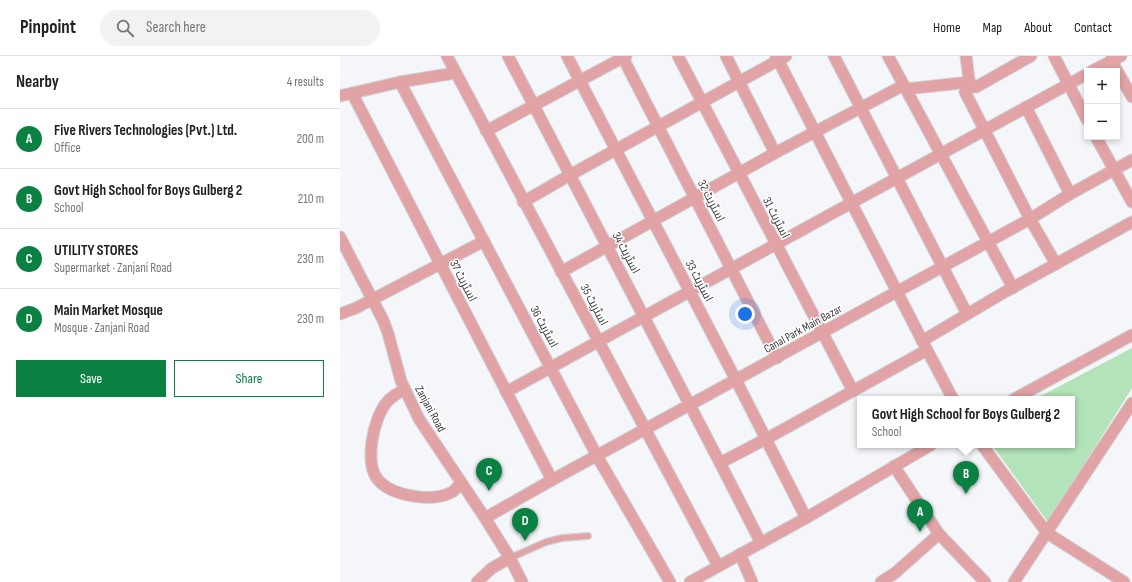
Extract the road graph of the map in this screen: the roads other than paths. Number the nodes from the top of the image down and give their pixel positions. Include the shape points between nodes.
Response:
1 (446, 56) edge
2 (508, 56) edge
3 (566, 56) edge
4 (678, 56) edge
5 (726, 56) edge
6 (834, 56) edge
7 (888, 56) edge
8 (966, 56) edge
9 (1031, 56) edge
10 (1054, 56) edge
11 (623, 57) edge
12 (780, 57) edge
13 (1116, 58) edge
14 (1098, 68) edge
15 (455, 73) junction
16 (1084, 76) edge
17 (579, 81) junction
18 (400, 82) junction
19 (739, 82) junction
20 (970, 84) junction
21 (1068, 84) junction
22 (905, 87) junction
23 (352, 93) junction
24 (340, 96) edge
25 (1132, 97) edge
26 (702, 102) junction
27 (534, 105) junction
28 (1026, 107) junction
29 (860, 108) junction
30 (1084, 114) edge
31 (658, 126) junction
32 (984, 130) junction
33 (486, 131) junction
34 (815, 132) junction
35 (1098, 140) edge
36 (616, 150) junction
37 (775, 153) junction
38 (940, 154) junction
39 (1132, 160) edge
40 (1113, 170) junction
41 (738, 173) junction
42 (570, 175) junction
43 (896, 178) junction
44 (1070, 194) junction
45 (694, 197) junction
46 (523, 202) junction
47 (852, 202) junction
48 (1132, 202) edge
49 (1030, 219) junction
50 (653, 221) junction
51 (1132, 222) edge
52 (340, 237) edge
53 (484, 241) junction
54 (987, 242) junction
55 (775, 244) junction
56 (607, 246) junction
57 (439, 263) junction
58 (1056, 264) junction
59 (942, 267) junction
60 (731, 269) junction
61 (561, 272) junction
62 (1013, 288) junction
63 (690, 291) junction
64 (898, 291) junction
65 (372, 299) junction
66 (340, 314) edge
67 (967, 314) junction
68 (644, 316) junction
69 (822, 334) junction
70 (1132, 335) edge
71 (599, 341) junction
72 (924, 345) junction
73 (777, 358) junction
74 (551, 368) junction
75 (736, 380) junction
76 (404, 390) junction
77 (853, 391) junction
78 (506, 392) junction
79 (951, 396) edge
80 (1020, 396) edge
81 (1132, 404) edge
82 (690, 405) junction
83 (646, 429) junction
84 (766, 439) junction
85 (926, 448) edge
86 (984, 448) edge
87 (597, 456) junction
88 (720, 462) junction
89 (894, 466) junction
90 (552, 480) junction
91 (461, 483) junction
92 (485, 518) junction
93 (806, 518) junction
94 (939, 534) junction
95 (1047, 534) junction
96 (588, 536) dead end
97 (760, 543) junction
98 (740, 554) junction
99 (510, 558) junction
100 (718, 566) junction
101 (478, 582) edge
102 (522, 582) edge
103 (670, 582) edge
104 (690, 582) edge
105 (752, 582) edge
106 (882, 582) edge
107 (985, 582) edge
108 (1014, 582) edge
109 (1124, 582) edge

1 - 15 street, اسٹریٹ 35
2 - 27 street, اسٹریٹ 34
3 - 17 street, اسٹریٹ 33
4 - 26 street, اسٹریٹ 31
5 - 19 street
6 - 29 street
7 - 22 street
8 - 20 street
9 - 20 street via 976,86
10 - 21 street
11 - 17 street
11 - 31 street, اسٹریٹ 32
12 - 19 street
12 - 34 street
13 - 14 street
13 - 25 street
15 - 18 street
15 - 33 street, اسٹریٹ 35
16 - 21 street
17 - 27 street
17 - 36 street, اسٹریٹ 33
18 - 23 street
18 - 53 street, اسٹریٹ 36
19 - 26 street
19 - 37 street
20 - 22 street
20 - 32 street via 964,92
21 - 28 street
21 - 30 street
22 - 29 street
22 - 38 street
23 - 24 street
23 - 57 street, اسٹریٹ 37
26 - 31 street
26 - 41 street, اسٹریٹ 31
27 - 33 street
27 - 42 street, اسٹریٹ 34
28 - 32 street
28 - 44 street
29 - 34 street
29 - 43 street
31 - 36 street
31 - 45 street, اسٹریٹ 32
32 - 38 street
32 - 49 street
33 - 46 street, اسٹریٹ 35
34 - 37 street
34 - 47 street
35 - 40 street
36 - 42 street
36 - 50 street, اسٹریٹ 33
37 - 41 street
38 - 43 street
38 - 54 street
39 - 40 street, Canal Park Main Bazar
40 - 44 street, Canal Park Main Bazar
40 - 48 street
41 - 45 street
41 - 55 street, اسٹریٹ 31
42 - 46 street
42 - 56 street, اسٹریٹ 34
43 - 47 street
43 - 59 street
44 - 49 street, Canal Park Main Bazar
45 - 50 street
45 - 60 street, اسٹریٹ 32
46 - 61 street, اسٹریٹ 35
47 - 55 street
47 - 64 street
49 - 54 street, Canal Park Main Bazar
49 - 58 street
50 - 56 street
50 - 63 street, اسٹریٹ 33
51 - 58 street
52 - 65 street, Zanjani Road
53 - 57 street
53 - 74 street, اسٹریٹ 36
54 - 59 street, Canal Park Main Bazar
54 - 62 street
55 - 60 street
55 - 69 street, اسٹریٹ 31
56 - 61 street
56 - 68 street, اسٹریٹ 34
57 - 65 street
57 - 78 street, اسٹریٹ 37
58 - 62 street
59 - 64 street, Canal Park Main Bazar
59 - 67 street
60 - 63 street
60 - 73 street, اسٹریٹ 32
61 - 71 street, اسٹریٹ 35
62 - 67 street
63 - 68 street
63 - 75 street, اسٹریٹ 33
64 - 69 street, Canal Park Main Bazar
64 - 72 street
65 - 66 street
65 - 76 street, Zanjani Road via 388,332
67 - 72 street
68 - 71 street
68 - 82 street, اسٹریٹ 34
69 - 73 street, Canal Park Main Bazar
69 - 77 street, اسٹریٹ 31
70 - 80 street
71 - 74 street
71 - 83 street, اسٹریٹ 35
72 - 77 street
72 - 79 street
73 - 75 street, Canal Park Main Bazar
74 - 78 street
74 - 87 street, اسٹریٹ 36
75 - 82 street, Canal Park Main Bazar
75 - 84 street, اسٹریٹ 33
76 - 91 street, Zanjani Road via 418,419
76 - 91 street via 387,401 380,412 374,431 372,468 380,482 395,492 432,498 450,493
77 - 84 street
78 - 90 street, اسٹریٹ 37
81 - 95 street
82 - 83 street, Canal Park Main Bazar
82 - 88 street, اسٹریٹ 34
83 - 87 street, Canal Park Main Bazar
83 - 100 street, اسٹریٹ 35
84 - 88 street
84 - 93 street, اسٹریٹ 33
85 - 89 street
86 - 95 street
87 - 90 street, Canal Park Main Bazar
87 - 103 street, اسٹریٹ 36
88 - 97 street, اسٹریٹ 34
89 - 93 street
89 - 94 street
90 - 92 street, Canal Park Main Bazar
91 - 92 street, Zanjani Road
92 - 99 street, Zanjani Road
93 - 97 street
94 - 106 street
94 - 107 street
95 - 108 street
95 - 109 street
96 - 99 lane via 546,542
97 - 98 street
98 - 100 street
98 - 105 street
99 - 101 street via 492,568
99 - 102 street, Zanjani Road
100 - 104 street

